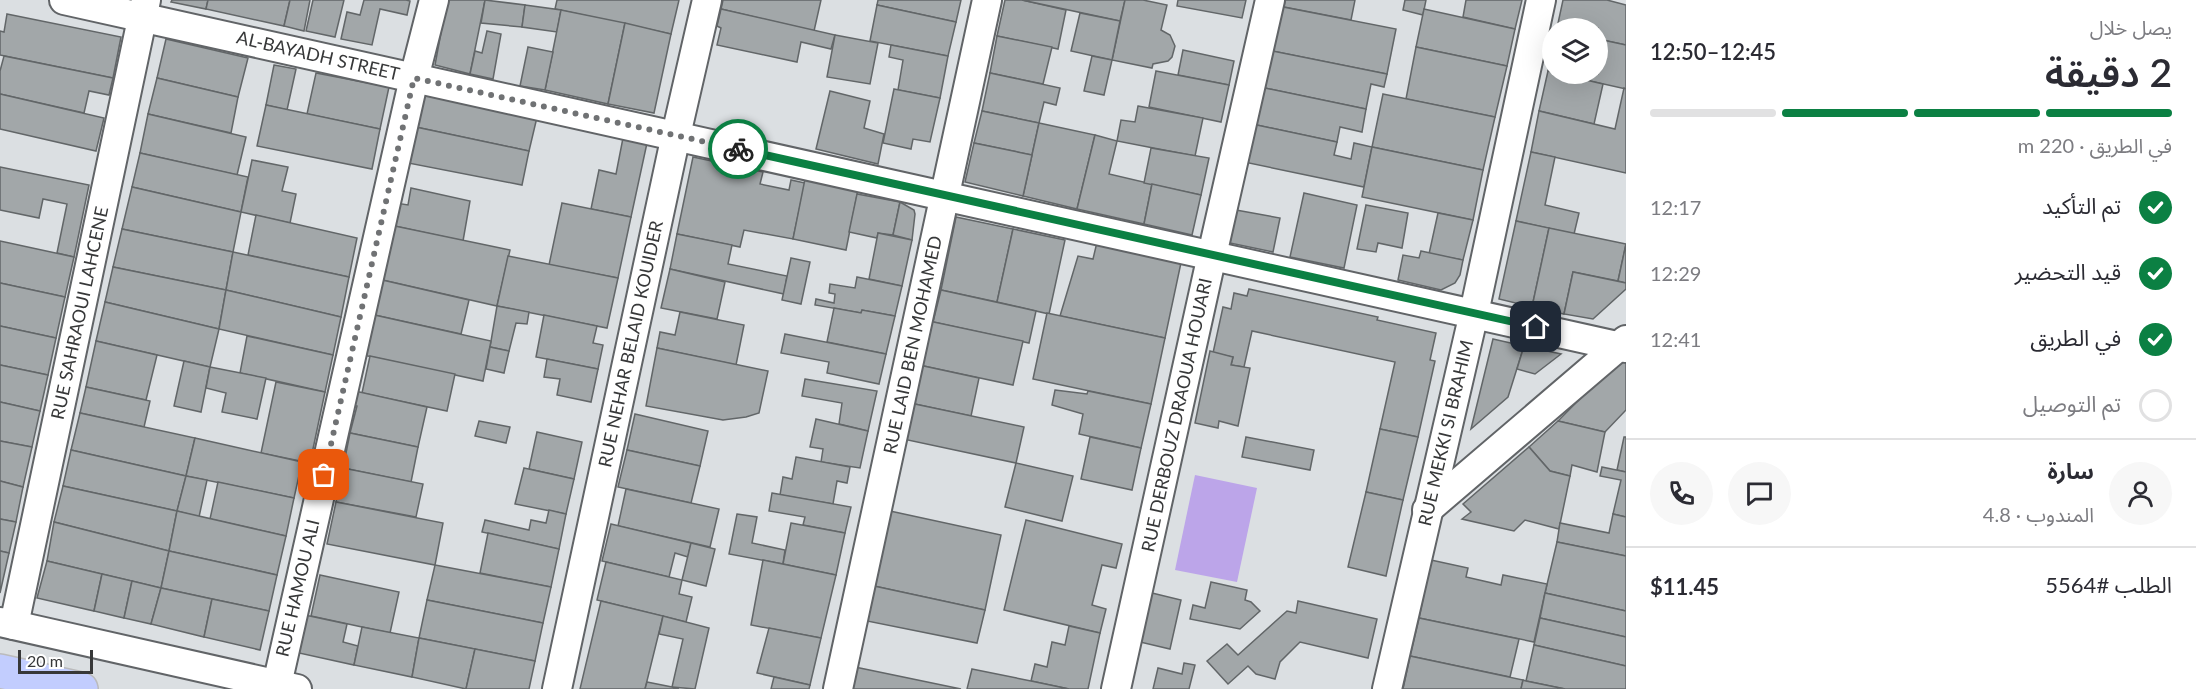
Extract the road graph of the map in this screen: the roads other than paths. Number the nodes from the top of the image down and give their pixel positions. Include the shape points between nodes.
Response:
1 (64, 0) edge
2 (434, 0) edge
3 (707, 0) edge
4 (987, 0) edge
5 (1270, 0) edge
6 (1541, 0) edge
7 (144, 9) edge
8 (414, 78) junction
9 (676, 135) junction
10 (945, 196) junction
11 (1212, 255) junction
12 (1474, 313) junction
13 (1624, 345) edge
14 (1427, 510) junction
15 (7, 624) edge
16 (0, 671) edge
17 (283, 688) edge
18 (81, 689) edge
19 (557, 689) edge
20 (838, 689) edge
21 (1116, 689) edge
22 (1387, 689) edge

1 - 7 street, AL-BAYADH STREET
2 - 8 street, RUE HAMOU ALI
3 - 9 street, RUE NEHAR BELAID KOUIDER
4 - 10 street, RUE LAID BEN MOHAMED
5 - 11 street, RUE DERBOUZ DRAOUA HOUARI
6 - 12 street, RUE MEKKI SI BRAHIM
7 - 8 street, AL-BAYADH STREET
7 - 15 street, RUE SAHRAOUI LAHCENE
8 - 9 street, AL-BAYADH STREET
8 - 17 street, RUE HAMOU ALI
9 - 10 street, AL-BAYADH STREET
9 - 19 street, RUE NEHAR BELAID KOUIDER
10 - 11 street, AL-BAYADH STREET
10 - 20 street, RUE LAID BEN MOHAMED
11 - 12 street, AL-BAYADH STREET
11 - 21 street, RUE DERBOUZ DRAOUA HOUARI
12 - 13 street, AL-BAYADH STREET
12 - 14 street, RUE MEKKI SI BRAHIM
13 - 14 street
14 - 22 street, RUE MEKKI SI BRAHIM
15 - 17 street
16 - 18 main road

